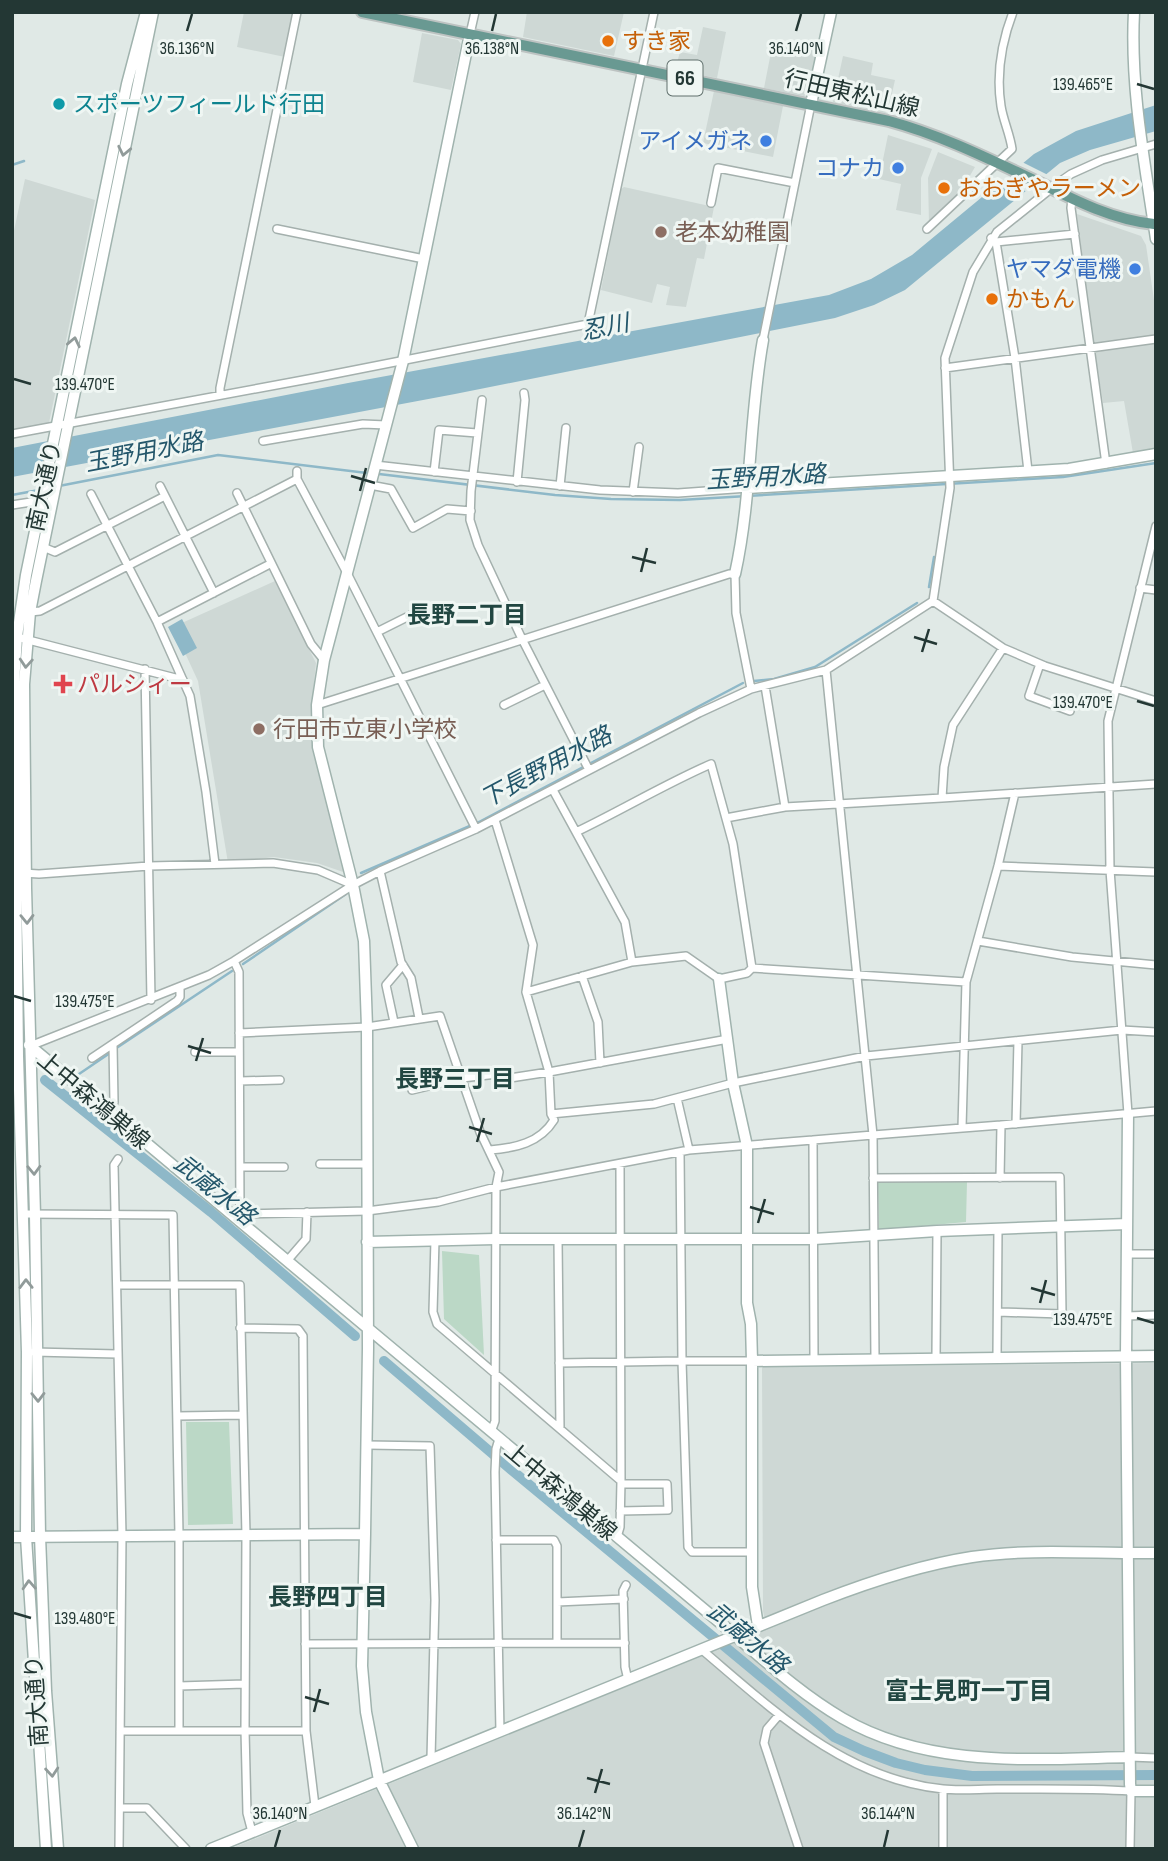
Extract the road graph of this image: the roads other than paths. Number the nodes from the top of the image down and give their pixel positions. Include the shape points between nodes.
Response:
1 (146, 12) edge
2 (153, 12) edge
3 (297, 12) edge
4 (362, 12) edge
5 (475, 12) edge
6 (653, 12) edge
7 (831, 12) edge
8 (1013, 12) edge
9 (1134, 12) edge
10 (470, 34) junction
11 (642, 69) junction
12 (811, 104) junction
13 (1156, 144) edge
14 (1142, 147) junction
15 (1000, 164) junction
16 (795, 183) junction
17 (1049, 188) junction
18 (1072, 199) junction
19 (711, 203) dead end
20 (1155, 224) edge
21 (277, 229) dead end
22 (927, 229) dead end
23 (1075, 234) junction
24 (1156, 239) edge
25 (994, 240) junction
26 (424, 259) junction
27 (1156, 339) edge
28 (763, 340) joint
29 (1090, 348) junction
30 (1015, 358) junction
31 (402, 363) junction
32 (945, 368) junction
33 (524, 393) dead end
34 (220, 395) junction
35 (482, 400) dead end
36 (386, 425) junction
37 (566, 428) dead end
38 (62, 429) junction
39 (477, 433) junction
40 (12, 434) edge
41 (263, 441) dead end
42 (639, 447) dead end
43 (1156, 454) edge
44 (1106, 464) junction
45 (375, 465) junction
46 (1028, 471) junction
47 (434, 472) junction
48 (950, 481) junction
49 (472, 482) junction
50 (517, 482) junction
51 (370, 485) junction
52 (160, 486) dead end
53 (560, 486) junction
54 (633, 492) junction
55 (748, 493) junction
56 (91, 494) dead end
57 (237, 494) dead end
58 (165, 496) junction
59 (45, 500) junction
60 (12, 505) edge
61 (243, 505) junction
62 (471, 510) junction
63 (108, 526) junction
64 (1156, 526) edge
65 (186, 536) junction
66 (43, 547) junction
67 (270, 564) junction
68 (128, 566) junction
69 (347, 573) junction
70 (735, 574) junction
71 (1140, 587) junction
72 (1156, 590) edge
73 (214, 593) junction
74 (933, 601) junction
75 (30, 612) junction
76 (415, 613) dead end
77 (157, 622) junction
78 (377, 632) junction
79 (19, 636) edge
80 (522, 639) junction
81 (1003, 648) junction
82 (324, 660) junction
83 (1040, 664) junction
84 (145, 669) junction
85 (825, 670) junction
86 (401, 679) junction
87 (183, 680) junction
88 (545, 685) junction
89 (765, 686) junction
90 (1115, 688) junction
91 (751, 689) junction
92 (1156, 701) edge
93 (317, 705) junction
94 (504, 705) dead end
95 (1070, 711) dead end
96 (587, 766) junction
97 (1156, 784) edge
98 (1108, 787) junction
99 (553, 790) junction
100 (1015, 793) junction
101 (942, 799) junction
102 (840, 802) junction
103 (785, 807) junction
104 (726, 818) junction
105 (495, 820) junction
106 (474, 826) junction
107 (576, 832) junction
108 (215, 864) junction
109 (149, 866) junction
110 (998, 866) junction
111 (1110, 870) junction
112 (380, 871) junction
113 (18, 872) edge
114 (1156, 872) edge
115 (353, 885) junction
116 (978, 941) junction
117 (234, 961) junction
118 (632, 962) junction
119 (1118, 963) junction
120 (403, 965) junction
121 (1156, 965) edge
122 (752, 968) junction
123 (856, 975) junction
124 (582, 976) junction
125 (719, 979) junction
126 (966, 982) junction
127 (180, 988) junction
128 (526, 992) junction
129 (151, 1000) junction
130 (419, 1018) junction
131 (394, 1022) junction
132 (367, 1027) junction
133 (1122, 1030) junction
134 (1156, 1032) edge
135 (239, 1033) junction
136 (15, 1034) edge
137 (728, 1039) junction
138 (1018, 1041) junction
139 (30, 1046) junction
140 (963, 1046) junction
141 (113, 1049) junction
142 (195, 1052) dead end
143 (239, 1052) junction
144 (866, 1056) junction
145 (92, 1058) dead end
146 (600, 1063) junction
147 (549, 1072) junction
148 (462, 1078) junction
149 (280, 1080) dead end
150 (240, 1081) junction
151 (733, 1083) junction
152 (412, 1090) dead end
153 (677, 1098) junction
154 (32, 1102) junction
155 (16, 1105) edge
156 (1156, 1111) edge
157 (111, 1114) junction
158 (551, 1114) junction
159 (1128, 1114) junction
160 (1016, 1124) junction
161 (1001, 1125) junction
162 (962, 1128) junction
163 (873, 1135) junction
164 (813, 1140) junction
165 (747, 1146) junction
166 (490, 1150) junction
167 (689, 1150) junction
168 (680, 1153) junction
169 (118, 1159) dead end
170 (320, 1164) dead end
171 (367, 1164) junction
172 (620, 1165) junction
173 (240, 1167) junction
174 (284, 1167) dead end
175 (873, 1178) junction
176 (1000, 1178) junction
177 (496, 1187) junction
178 (367, 1211) junction
179 (307, 1212) junction
180 (115, 1214) junction
181 (30, 1215) junction
182 (238, 1216) junction
183 (1127, 1224) junction
184 (1060, 1225) junction
185 (998, 1228) junction
186 (937, 1231) junction
187 (874, 1235) junction
188 (620, 1239) junction
189 (681, 1239) junction
190 (747, 1239) junction
191 (814, 1239) junction
192 (435, 1240) junction
193 (495, 1240) junction
194 (558, 1240) junction
195 (367, 1242) junction
196 (1127, 1254) junction
197 (1156, 1254) edge
198 (287, 1261) junction
199 (117, 1284) junction
200 (176, 1285) junction
201 (998, 1312) junction
202 (1126, 1315) junction
203 (1156, 1315) edge
204 (240, 1328) junction
205 (368, 1329) junction
206 (32, 1352) junction
207 (117, 1354) junction
208 (1126, 1356) junction
209 (1156, 1356) edge
210 (814, 1358) junction
211 (875, 1358) junction
212 (936, 1358) junction
213 (997, 1358) junction
214 (682, 1361) junction
215 (752, 1361) junction
216 (620, 1362) junction
217 (559, 1363) junction
218 (494, 1375) junction
219 (242, 1415) junction
220 (178, 1416) junction
221 (560, 1428) junction
222 (496, 1439) junction
223 (367, 1445) junction
224 (621, 1483) junction
225 (620, 1511) junction
226 (303, 1534) junction
227 (365, 1534) junction
228 (179, 1535) junction
229 (246, 1535) junction
230 (40, 1536) junction
231 (122, 1536) junction
232 (26, 1537) junction
233 (617, 1537) junction
234 (12, 1538) edge
235 (496, 1540) junction
236 (751, 1552) junction
237 (1129, 1553) junction
238 (1156, 1553) edge
239 (626, 1585) dead end
240 (624, 1600) junction
241 (557, 1602) junction
242 (758, 1626) junction
243 (731, 1638) junction
244 (363, 1643) junction
245 (433, 1643) junction
246 (498, 1643) junction
247 (558, 1643) junction
248 (625, 1643) junction
249 (305, 1644) junction
250 (705, 1648) junction
251 (628, 1680) junction
252 (246, 1684) junction
253 (179, 1686) junction
254 (779, 1715) junction
255 (245, 1730) junction
256 (121, 1731) junction
257 (179, 1731) junction
258 (306, 1731) junction
259 (500, 1731) junction
260 (431, 1758) junction
261 (1156, 1758) edge
262 (1130, 1761) junction
263 (379, 1780) junction
264 (1130, 1787) junction
265 (943, 1789) junction
266 (1156, 1791) edge
267 (315, 1806) junction
268 (120, 1808) junction
269 (252, 1832) junction
270 (46, 1849) edge
271 (58, 1849) edge
272 (119, 1849) edge
273 (186, 1849) edge
274 (211, 1849) edge
275 (413, 1849) edge
276 (799, 1849) edge
277 (943, 1849) edge
278 (1130, 1849) edge

38 -> 1 street, 南大通り via 127,84
2 -> 38 street, 南大通り
3 - 34 street
4 - 10 main road, 行田東松山線 / 66
5 - 10 street
6 - 11 street
7 - 12 street
8 - 15 street via 1005,31 1000,86 1000,105 1012,149
9 - 14 street
10 - 11 main road, 行田東松山線 / 66
10 - 26 street
11 - 12 main road, 行田東松山線 / 66
11 - 31 street via 588,324
12 - 15 main road, 行田東松山線 / 66 via 908,126
12 - 16 street
13 - 14 street
14 - 17 street via 1102,160
14 - 20 street
15 - 17 main road, 行田東松山線 / 66
15 - 22 street
16 - 19 street via 718,167
16 - 28 street
17 - 18 main road, 行田東松山線 / 66
17 - 25 street
18 - 20 main road, 行田東松山線 / 66
18 - 23 street
20 - 24 street
21 - 26 street
23 - 25 street
23 - 29 street
25 - 30 street
25 - 32 street via 973,272
26 - 31 street
27 - 29 street
28 - 55 street
29 - 30 street
29 - 44 street
30 - 32 street
30 - 46 street
31 - 34 street
31 - 36 street
32 - 48 street
33 - 50 street
34 - 38 street
35 - 39 street
36 - 41 street via 363,424
36 - 45 street
37 - 53 street
38 - 40 street
38 - 59 street, 南大通り
39 - 47 street via 439,430
39 - 49 street
42 - 54 street
43 - 44 street
44 - 46 street
45 - 47 street
45 - 51 street
46 - 48 street
47 - 49 street
48 - 55 street
48 - 74 street
49 - 50 street
49 - 62 street
50 - 53 street
51 - 62 street via 391,489 413,528 447,509
51 - 69 street
52 - 58 street
53 - 54 street
54 - 55 street
55 - 70 street
56 - 63 street
57 - 61 street
58 - 63 street
58 - 65 street
59 - 60 street
59 - 66 street, 南大通り
59 - 79 street, 南大通り via 26,575
61 - 65 street
61 - 67 street
61 - 69 street via 297,475
62 - 80 street via 478,545
63 - 66 street via 55,552
63 - 68 street
64 - 71 street
65 - 68 street
65 - 73 street
66 - 75 street, 南大通り
67 - 73 street
67 - 82 street
68 - 75 street
68 - 77 street
69 - 78 street
69 - 82 street
70 - 80 street via 723,574
70 - 91 street via 736,614
71 - 72 street
71 - 90 street
73 - 77 street
74 - 81 street
74 - 85 street
75 - 79 street, 南大通り
76 - 78 street
77 - 87 street
78 - 86 street
79 - 84 street
79 - 113 street, 南大通り via 13,747
80 - 86 street
80 - 88 street
81 - 83 street
81 - 101 street via 953,725
82 - 93 street
83 - 90 street
83 - 95 street via 1029,696
84 - 87 street
84 - 109 street
85 - 89 street
85 - 102 street
86 - 93 street
86 - 106 street
87 - 108 street via 190,696
88 - 94 street
88 - 96 street
89 - 91 street
89 - 103 street
90 - 92 street
90 - 98 street via 1108,721
91 - 96 street
93 - 115 street via 318,747
96 - 99 street
97 - 98 street
98 - 100 street
98 - 111 street
99 - 105 street
99 - 107 street
100 - 101 street
100 - 110 street
101 - 102 street
102 - 103 street
102 - 123 street
103 - 104 street
104 - 107 street via 712,764
104 - 122 street
105 - 106 street
105 - 128 street via 533,945
106 - 112 street
107 - 118 street via 625,922
108 - 109 street
108 - 115 street via 273,863 318,870
109 - 113 street
109 - 129 street
110 - 111 street
110 - 116 street
111 - 114 street
111 - 119 street
112 - 115 street
112 - 120 street
113 - 136 street, 南大通り
113 -> 139 street, 南大通り
115 - 117 street
115 - 132 street via 364,941
116 - 119 street
116 - 126 street
117 - 127 street
117 - 135 street via 239,972
118 - 124 street
118 - 125 street via 686,956
119 - 121 street
119 - 133 street
120 - 130 street via 411,978
120 - 131 street via 386,985
122 - 123 street
122 - 125 street
123 - 126 street
123 - 144 street
124 - 128 street
124 - 146 street via 598,1022
125 - 137 street
126 - 140 street
127 - 129 street
127 - 141 street via 177,1001
128 - 147 street
129 - 139 street
130 - 131 street
130 - 148 street via 440,1016
131 - 132 street
132 - 135 street
132 - 171 street
133 - 134 street
133 - 138 street
133 - 159 street
135 - 143 street
136 - 139 street, 上中森鴻巣線
136 - 155 street, 南大通り
137 - 146 street
137 - 151 street
138 - 140 street
138 - 160 street
139 - 154 street, 南大通り
139 - 157 street, 上中森鴻巣線
140 - 144 street
140 - 162 street
141 - 145 street
141 - 157 street
142 - 143 street
143 - 150 street
144 - 151 street
144 - 163 street
146 - 147 street
147 - 148 street
147 - 158 street
148 - 152 street
148 - 166 street
149 - 150 street
150 - 173 street
151 - 153 street
151 - 165 street
153 - 158 street
153 - 167 street
154 - 155 street
154 -> 181 street, 南大通り
155 - 181 street, 南大通り
156 - 159 street
157 - 182 street, 上中森鴻巣線
158 - 166 street via 554,1120 548,1130 533,1140
159 - 160 street
159 - 183 street
160 - 161 street
161 - 162 street
161 - 176 street
162 - 163 street
163 - 164 street
163 - 175 street
164 - 165 street
164 - 191 street
165 - 167 street
165 - 190 street
166 - 177 street via 499,1172
167 - 168 street
168 - 172 street
168 - 189 street
169 - 180 street via 114,1165
170 - 171 street
171 - 178 street
172 - 177 street
172 - 188 street
173 - 174 street
173 - 182 street
175 - 176 street
175 - 187 street
176 - 184 street via 1060,1177
177 - 178 street via 438,1202
177 - 193 street
178 - 179 street
178 - 195 street
179 - 182 street
179 - 198 street via 306,1239
180 - 181 street
180 - 199 street
180 - 200 street via 176,1212
181 - 206 street, 南大通り
182 - 198 street, 上中森鴻巣線
183 - 184 street
183 - 196 street
184 - 185 street
184 - 201 street via 1062,1314
185 - 186 street
185 - 201 street
186 - 187 street
186 - 212 street
187 - 191 street
187 - 211 street
188 - 189 street
188 - 194 street
188 - 216 street
189 - 190 street
189 - 214 street
190 - 191 street
190 - 215 street
191 - 210 street
192 - 193 street
192 - 195 street
192 - 218 street via 436,1324
193 - 194 street
193 - 218 street
194 - 217 street
195 - 205 street
196 - 197 street
196 - 202 street
198 - 205 street, 上中森鴻巣線
199 - 200 street
199 - 207 street
200 - 204 street via 240,1285
200 - 220 street
201 - 213 street
202 - 203 street
202 - 208 street
204 - 219 street
204 - 226 street via 298,1329 303,1336
205 - 222 street, 上中森鴻巣線
205 - 223 street
206 - 207 street
206 -> 230 street, 南大通り
206 - 232 street, 南大通り
207 - 231 street
208 - 209 street
208 - 213 street
208 - 237 street
210 - 211 street
210 - 215 street
211 - 212 street
212 - 213 street
214 - 215 street
214 - 216 street
214 - 236 street via 688,1547 692,1552
215 - 236 street
216 - 217 street
216 - 224 street
217 - 221 street
218 - 221 street
218 - 222 street
219 - 220 street
219 - 229 street
220 - 228 street
221 - 224 street
222 - 233 street, 上中森鴻巣線
222 - 235 street
223 - 227 street
223 - 245 street via 430,1446
224 - 225 street
224 - 225 street via 667,1484 668,1510
225 - 233 street
226 - 227 street
226 - 229 street
226 - 249 street
227 - 244 street
228 - 229 street
228 - 231 street
228 - 253 street
229 - 252 street
230 - 231 street
230 - 232 street
230 -> 271 street, 南大通り
231 - 256 street
232 - 234 street
270 -> 232 street, 南大通り
233 - 243 street, 上中森鴻巣線
235 - 241 street via 554,1540
235 - 246 street
236 - 242 street
237 - 238 street
237 - 242 street via 1028,1554 940,1563 872,1581
237 - 262 street
239 - 240 street
240 - 241 street
240 - 248 street
241 - 247 street
242 - 243 street
243 - 250 street
243 - 262 street, 上中森鴻巣線 via 827,1709 901,1744 968,1756
244 - 245 street
244 - 249 street
244 - 263 street via 364,1688
245 - 246 street
245 - 260 street
246 - 247 street
246 - 259 street
247 - 248 street
248 - 251 street
249 - 258 street
250 - 251 street
250 - 254 street
251 - 259 street
252 - 253 street
252 - 255 street
253 - 257 street
254 - 265 street via 862,1768
254 - 276 street via 767,1729 764,1743
255 - 257 street
255 - 258 street
255 - 269 street via 247,1813
256 - 257 street
256 - 268 street
258 - 267 street
259 - 260 street
260 - 263 street
261 - 262 street
262 - 264 street
263 - 267 street
263 - 275 street
264 - 265 street
264 - 266 street
264 - 278 street
265 - 277 street
267 - 269 street
268 - 272 street
268 - 273 street via 147,1808
269 - 274 street

